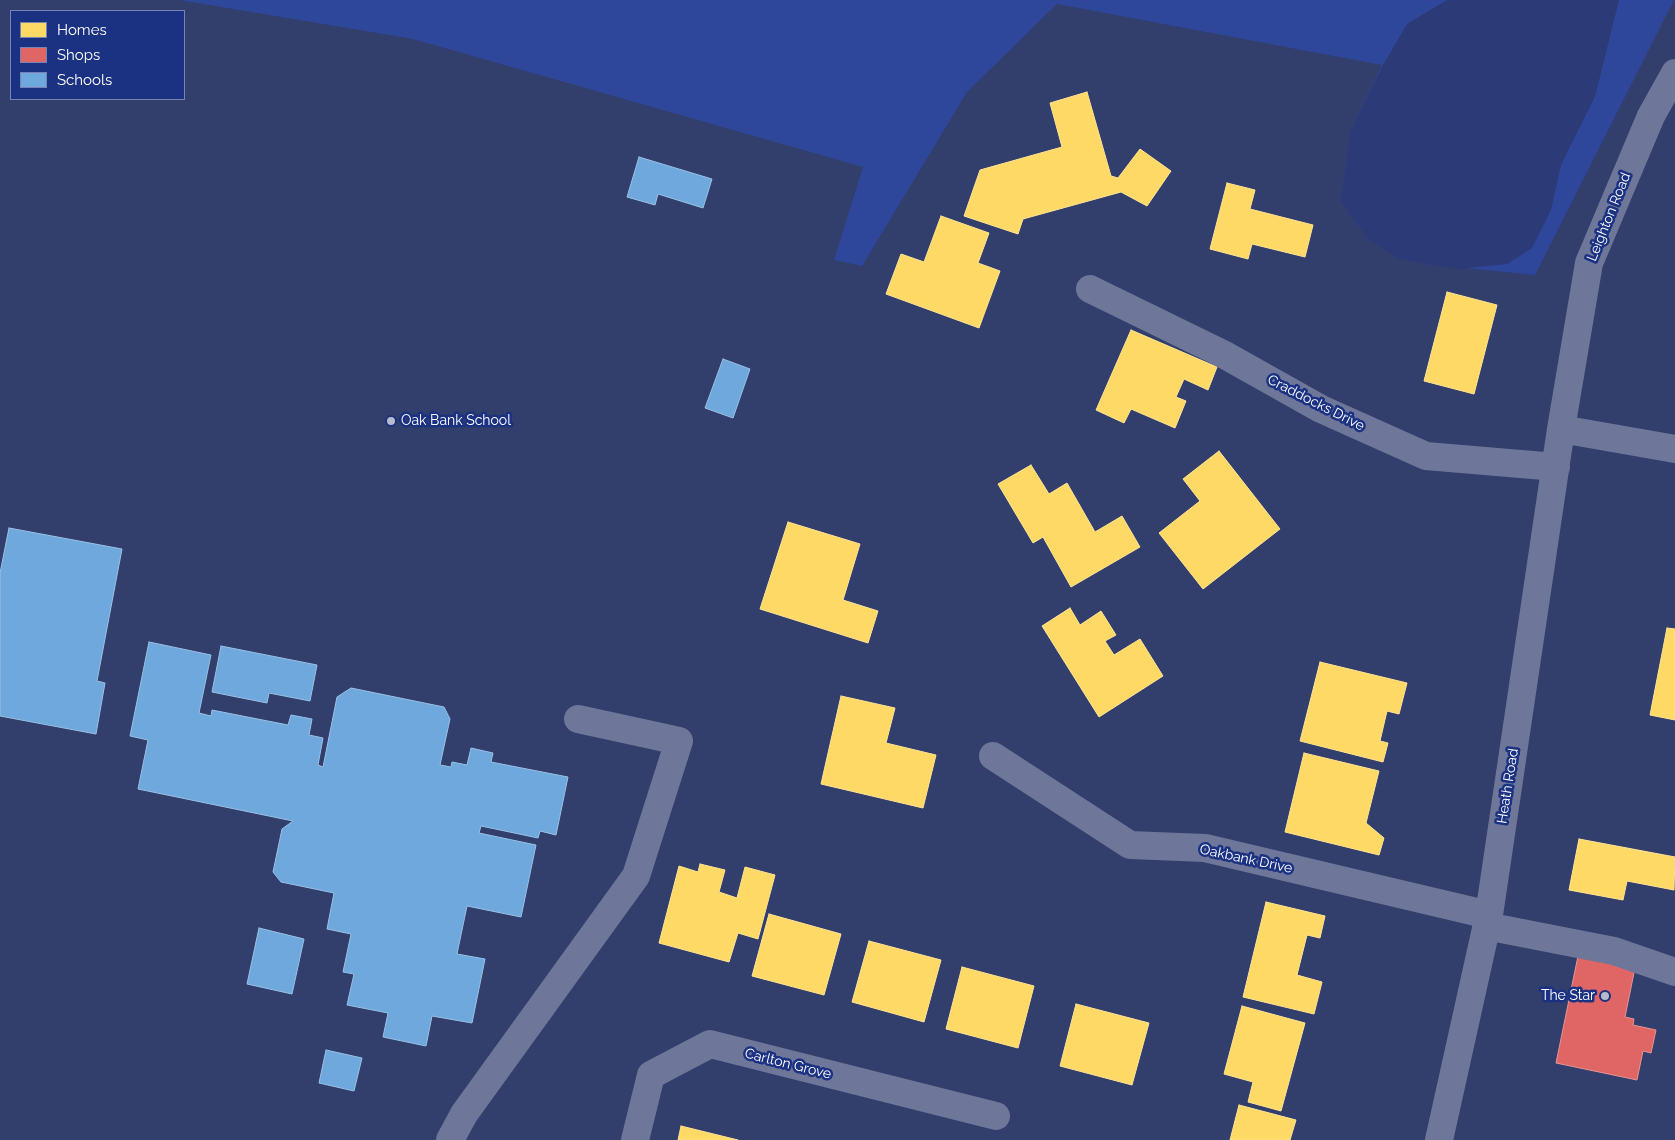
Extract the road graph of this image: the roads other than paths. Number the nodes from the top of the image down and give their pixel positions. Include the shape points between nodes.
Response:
1 (1675, 73) edge
2 (1090, 289) dead end
3 (1560, 429) junction
4 (1675, 450) edge
5 (1556, 467) junction
6 (578, 719) dead end
7 (993, 756) dead end
8 (1488, 921) junction
9 (1675, 972) edge
10 (996, 1116) dead end
11 (450, 1140) edge
12 (635, 1140) edge
13 (1439, 1140) edge

1 - 3 street, Leighton Road via 1651,116 1590,263
2 - 5 street, Craddocks Drive via 1223,354 1322,409 1426,456
3 - 4 street
3 - 5 street, Heath Road
5 - 8 street, Heath Road
6 - 11 street via 679,741 636,876 464,1114
7 - 8 street, Oakbank Drive via 1130,845 1205,848
8 - 9 street, Oakbank Drive via 1614,951
8 - 13 street, Heath Road
10 - 12 street, Carlton Grove via 710,1044 651,1075

